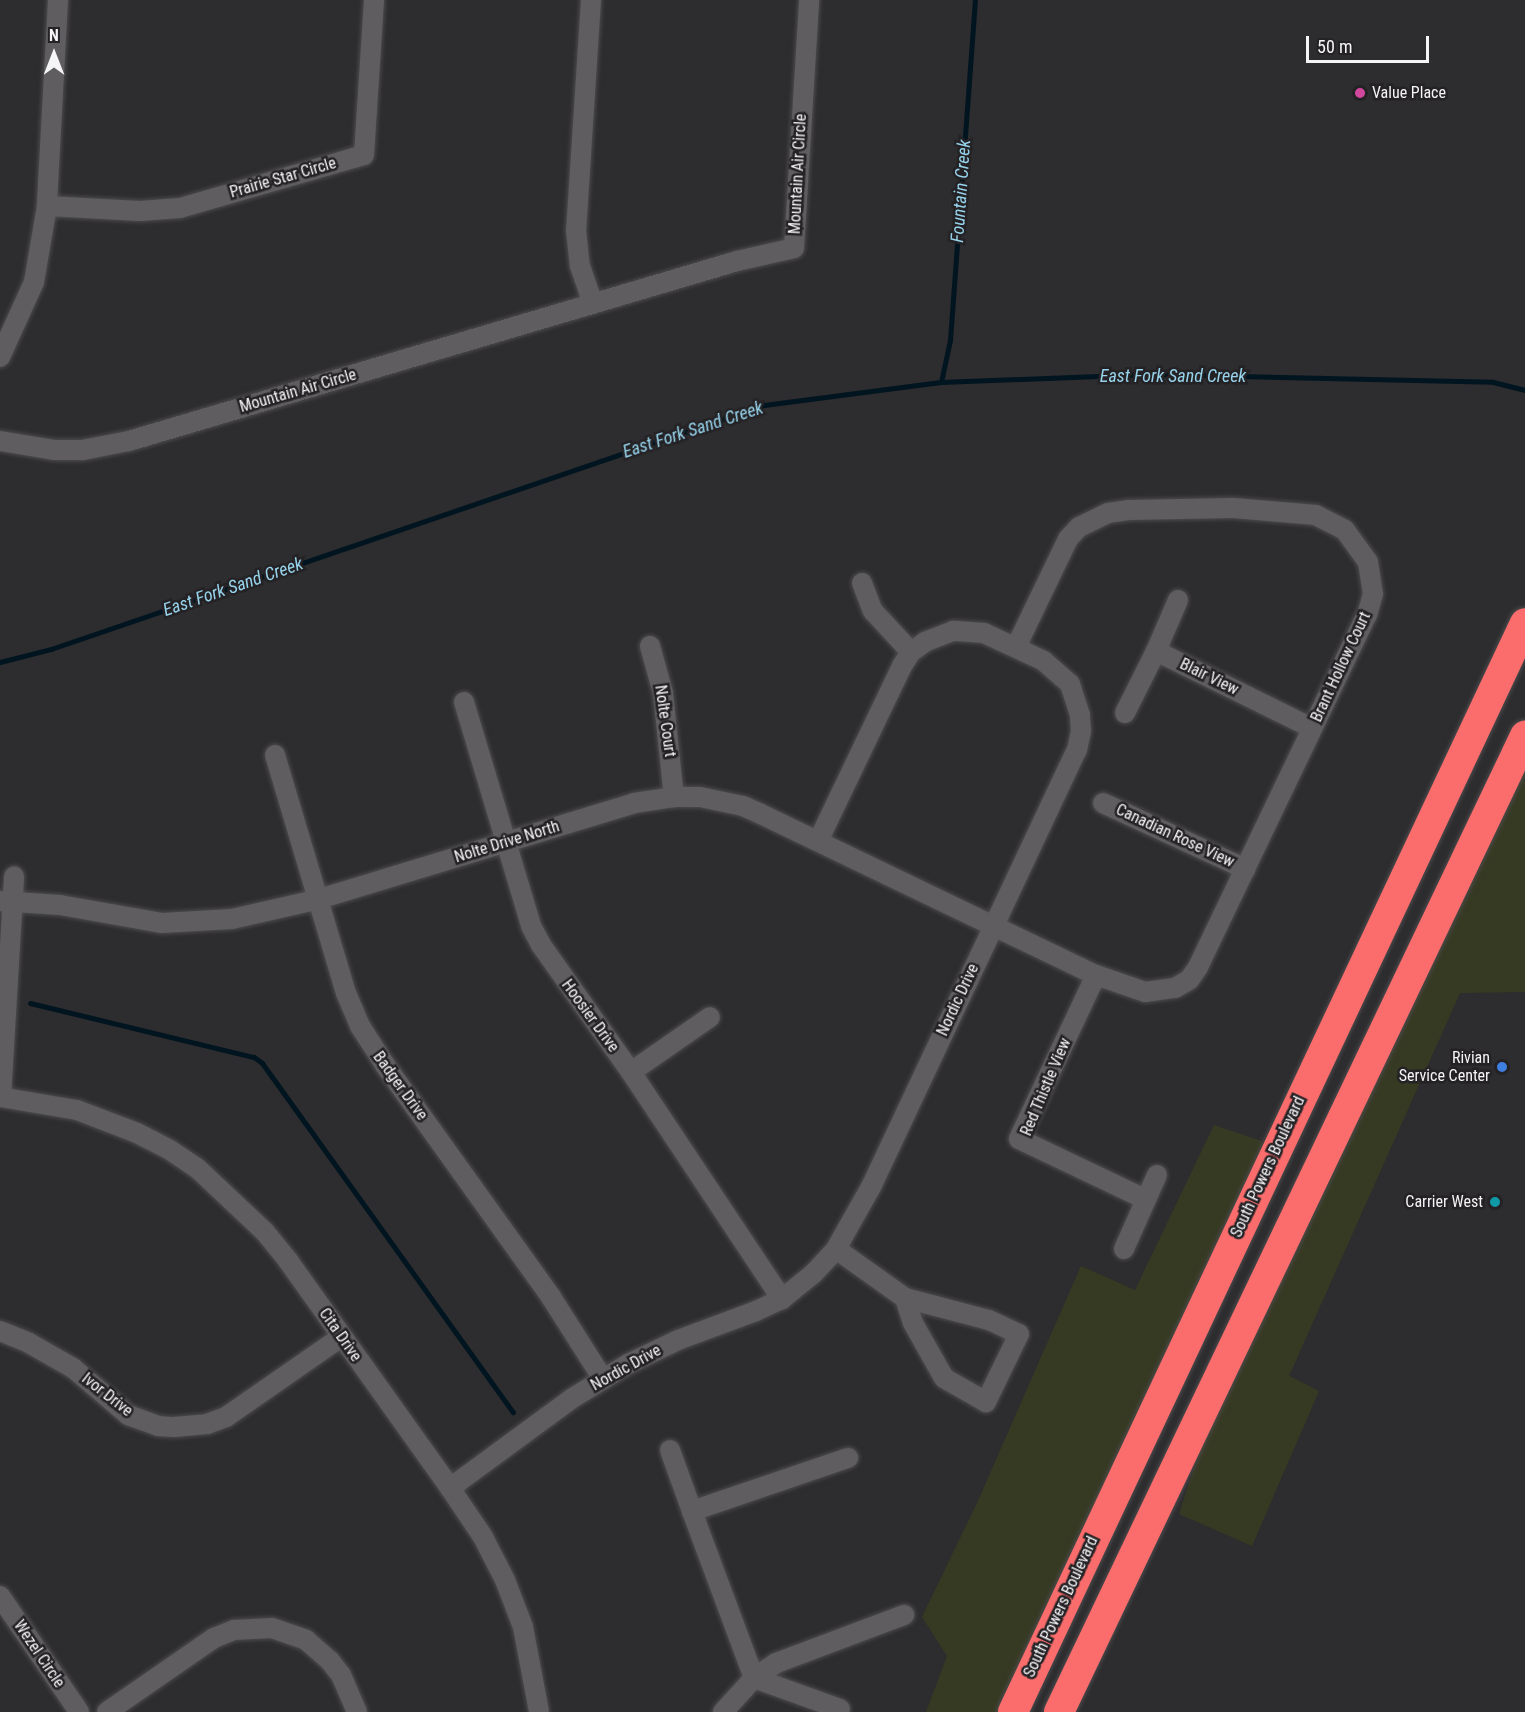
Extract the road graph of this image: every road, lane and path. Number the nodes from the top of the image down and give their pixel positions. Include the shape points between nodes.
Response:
1 (58, 0) edge
2 (374, 0) edge
3 (591, 0) edge
4 (808, 0) edge
5 (47, 206) junction
6 (593, 304) junction
7 (0, 357) edge
8 (0, 441) edge
9 (862, 583) dead end
10 (1178, 600) dead end
11 (1525, 623) edge
12 (650, 646) dead end
13 (1016, 646) junction
14 (1156, 651) junction
15 (911, 652) junction
16 (464, 702) dead end
17 (1125, 713) dead end
18 (1312, 728) junction
19 (1525, 736) edge
20 (275, 755) dead end
21 (674, 797) junction
22 (1103, 803) dead end
23 (818, 841) junction
24 (505, 842) junction
25 (1246, 869) junction
26 (14, 876) dead end
27 (319, 899) junction
28 (6, 901) edge
29 (993, 926) junction
30 (1096, 975) junction
31 (710, 1017) dead end
32 (631, 1072) junction
33 (0, 1097) edge
34 (1157, 1175) dead end
35 (1146, 1199) junction
36 (836, 1249) junction
37 (1124, 1249) dead end
38 (782, 1299) junction
39 (905, 1299) junction
40 (0, 1330) edge
41 (341, 1338) junction
42 (603, 1379) junction
43 (670, 1450) dead end
44 (848, 1458) dead end
45 (450, 1488) junction
46 (692, 1511) junction
47 (0, 1596) edge
48 (904, 1615) dead end
49 (754, 1678) junction
50 (840, 1709) dead end
51 (79, 1712) edge
52 (107, 1712) edge
53 (357, 1712) edge
54 (539, 1712) edge
55 (723, 1712) edge
56 (1013, 1712) edge
57 (1059, 1712) edge

1 - 5 street
2 - 5 street, Prairie Star Circle via 364,155 180,208 140,211
3 - 6 street via 576,230 580,266
4 - 6 street, Mountain Air Circle via 794,248
5 - 7 street via 34,282
6 - 8 street, Mountain Air Circle via 106,447 55,450
9 - 15 street via 873,611
10 - 14 street
11 - 56 highway, South Powers Boulevard
12 - 21 street, Nolte Court via 663,693
13 - 15 street, Nordic Drive via 968,630 939,635
13 - 18 street, Brant Hollow Court via 1060,552 1079,527 1093,518 1129,510 1222,508 1316,514 1345,530 1358,546 1368,562 1373,594 1367,615
13 - 29 street, Nordic Drive via 1044,661 1070,684 1077,700 1081,731 1077,750
14 - 17 street
14 - 18 street, Blair View
15 - 23 street, Nordic Drive
16 - 24 street, Hoosier Drive
18 - 25 street, Brant Hollow Court
19 - 57 highway
20 - 27 street, Badger Drive
21 - 23 street, Nolte Drive North via 700,797 743,806
21 - 24 street, Nolte Drive North via 634,803
22 - 25 street, Canadian Rose View
23 - 29 street, Nolte Drive North
24 - 27 street, Nolte Drive North
24 - 32 street, Hoosier Drive via 531,926 541,945
25 - 30 street, Brant Hollow Court via 1189,980 1175,988 1145,992
26 - 28 street
27 - 28 street, Nolte Drive North via 232,919 184,923
27 - 42 street, Badger Drive via 346,993 371,1045 538,1278
28 - 33 street
29 - 30 street, Brant Hollow Court
29 - 36 street, Nordic Drive via 871,1187
30 - 35 street, Red Thistle View via 1019,1139
31 - 32 street
32 - 38 street, Hoosier Drive
33 - 41 street, Cita Drive via 53,1105 100,1118 162,1145 197,1168 265,1232
34 - 35 street
35 - 37 street
36 - 38 street, Nordic Drive via 813,1275
36 - 39 street
38 - 42 street, Nordic Drive via 651,1352
39 - 39 street via 989,1320 1019,1334 986,1402 945,1378 913,1323
40 - 41 street, Ivor Drive via 73,1368 128,1415 158,1426 174,1427 207,1425 226,1417
41 - 45 street, Cita Drive
42 - 45 street, Nordic Drive
43 - 46 street
44 - 46 street
45 - 54 street, Cita Drive via 483,1537 505,1580 523,1627
46 - 49 street
47 - 51 street, Wezel Circle
48 - 49 street via 776,1663
49 - 50 street
49 - 55 street
52 - 53 street via 214,1638 234,1630 272,1628 306,1640 330,1661 341,1675

